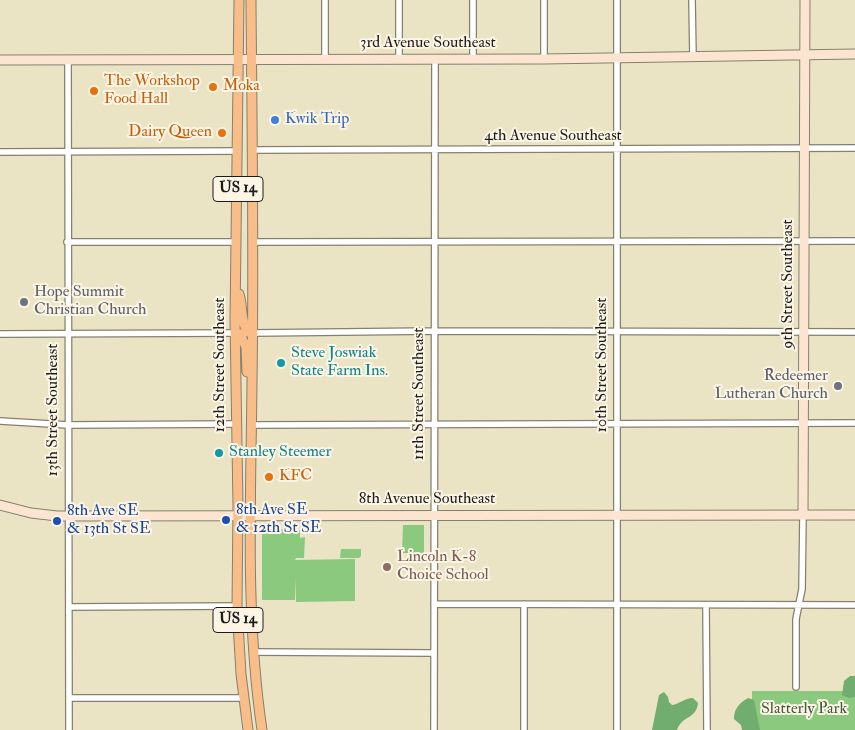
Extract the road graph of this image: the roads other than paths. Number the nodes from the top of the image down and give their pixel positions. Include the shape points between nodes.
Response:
1 (239, 0) edge
2 (251, 0) edge
3 (325, 0) edge
4 (399, 0) edge
5 (473, 0) edge
6 (544, 0) edge
7 (617, 0) edge
8 (692, 0) edge
9 (805, 0) edge
10 (804, 54) junction
11 (855, 54) edge
12 (693, 57) junction
13 (617, 58) junction
14 (68, 59) junction
15 (238, 59) junction
16 (252, 59) junction
17 (325, 59) junction
18 (399, 59) junction
19 (435, 59) junction
20 (473, 59) junction
21 (544, 59) junction
22 (0, 60) edge
23 (804, 148) junction
24 (855, 148) edge
25 (251, 150) junction
26 (616, 150) junction
27 (69, 151) junction
28 (238, 151) junction
29 (434, 151) junction
30 (0, 152) edge
31 (434, 241) junction
32 (803, 241) junction
33 (855, 241) edge
34 (68, 242) junction
35 (237, 242) junction
36 (252, 242) junction
37 (616, 242) junction
38 (236, 284) junction
39 (434, 331) junction
40 (616, 331) junction
41 (803, 332) junction
42 (855, 332) edge
43 (236, 333) junction
44 (253, 333) junction
45 (0, 334) edge
46 (68, 334) junction
47 (252, 383) junction
48 (0, 421) edge
49 (617, 423) junction
50 (804, 423) junction
51 (855, 423) edge
52 (236, 424) junction
53 (434, 424) junction
54 (68, 425) junction
55 (252, 425) junction
56 (0, 505) edge
57 (617, 514) junction
58 (251, 515) junction
59 (434, 515) junction
60 (803, 515) junction
61 (855, 515) edge
62 (68, 516) junction
63 (238, 516) junction
64 (434, 604) junction
65 (524, 604) junction
66 (617, 605) junction
67 (706, 605) junction
68 (799, 605) junction
69 (855, 605) edge
70 (237, 606) junction
71 (70, 607) junction
72 (253, 652) junction
73 (433, 652) junction
74 (796, 686) dead end
75 (69, 698) junction
76 (243, 698) junction
77 (68, 730) edge
78 (248, 730) edge
79 (262, 730) edge
80 (434, 730) edge
81 (524, 730) edge
82 (617, 730) edge
83 (706, 730) edge

1 - 15 main road, 12th Street Southeast / US 14
2 - 16 main road, 12th Street Southeast / US 14
3 - 17 street
4 - 18 street
5 - 20 street
6 - 21 street
7 - 13 street, 10th Street Southeast
8 - 12 street
9 - 10 street, 9th Street Southeast
10 - 11 street, 3rd Avenue Southeast
10 - 12 street, 3rd Avenue Southeast
10 - 23 street, 9th Street Southeast
12 - 13 street, 3rd Avenue Southeast
13 - 21 street, 3rd Avenue Southeast
13 - 26 street, 10th Street Southeast
14 - 15 street, 3rd Avenue Southeast
14 - 22 street, 3rd Avenue Southeast
14 - 27 street, 13th Street Southeast
15 - 16 street, 3rd Avenue Southeast
15 - 28 main road, 12th Street Southeast / US 14
16 - 17 street, 3rd Avenue Southeast
16 - 25 main road, 12th Street Southeast / US 14
17 - 18 street, 3rd Avenue Southeast
18 - 19 street, 3rd Avenue Southeast
19 - 20 street, 3rd Avenue Southeast
19 - 29 street, 11th Street Southeast
20 - 21 street, 3rd Avenue Southeast
23 - 24 street, 4th Avenue Southeast
23 - 26 street, 4th Avenue Southeast
23 - 32 street, 9th Street Southeast
25 - 29 street, 4th Avenue Southeast
25 - 36 main road, 12th Street Southeast / US 14
26 - 29 street, 4th Avenue Southeast
26 - 37 street, 10th Street Southeast
27 - 28 street
27 - 30 street
27 - 34 street, 13th Street Southeast
28 - 35 main road, 12th Street Southeast / US 14
29 - 31 street, 11th Street Southeast
31 - 36 street
31 - 37 street
31 - 39 street, 11th Street Southeast
32 - 33 street
32 - 37 street
32 - 41 street, 9th Street Southeast
34 - 35 street
34 - 46 street, 13th Street Southeast
35 - 38 main road, 12th Street Southeast / US 14
36 - 44 main road, 12th Street Southeast / US 14
37 - 40 street, 10th Street Southeast
38 - 43 main road, 12th Street Southeast / US 14
38 - 44 main road via 244,326
39 - 40 street
39 - 44 street
39 - 53 street, 11th Street Southeast
40 - 41 street
40 - 49 street, 10th Street Southeast
41 - 42 street
41 - 50 street, 9th Street Southeast
43 - 46 street
43 - 47 main road via 245,342 248,375
43 - 52 main road, 12th Street Southeast / US 14
44 - 47 main road, 12th Street Southeast / US 14
45 - 46 street
46 - 54 street, 13th Street Southeast
47 - 55 main road, 12th Street Southeast / US 14
48 - 54 street
49 - 50 street
49 - 53 street
49 - 57 street, 10th Street Southeast
50 - 51 street
50 - 60 street, 9th Street Southeast
52 - 54 street
52 - 63 main road, 12th Street Southeast / US 14
53 - 55 street
53 - 59 street, 11th Street Southeast
54 - 62 street, 13th Street Southeast
55 - 58 main road, 12th Street Southeast / US 14
56 - 62 street, 8th Avenue Southeast via 31,513
57 - 59 street, 8th Avenue Southeast
57 - 60 street, 8th Avenue Southeast
57 - 66 street, 10th Street Southeast
58 - 59 street, 8th Avenue Southeast
58 - 63 street, 8th Avenue Southeast
58 - 72 main road, 12th Street Southeast / US 14
59 - 64 street, 11th Street Southeast
60 - 61 street, 8th Avenue Southeast
60 - 68 street, 9th Street Southeast
62 - 63 street, 8th Avenue Southeast
62 - 71 street, 13th Street Southeast
63 - 70 main road, 12th Street Southeast / US 14
64 - 65 street
64 - 73 street, 11th Street Southeast
65 - 66 street
65 - 81 street
66 - 67 street
66 - 82 street, 10th Street Southeast
67 - 68 street
67 - 83 street
68 - 69 street
68 - 74 street, 9th Street Southeast via 796,618
70 - 71 street
70 - 76 main road, 12th Street Southeast / US 14
71 - 75 street, 13th Street Southeast
72 - 73 street
72 - 79 main road, 12th Street Southeast / US 14
73 - 80 street, 11th Street Southeast
75 - 76 street
75 - 77 street, 13th Street Southeast
76 - 78 main road, 12th Street Southeast / US 14

